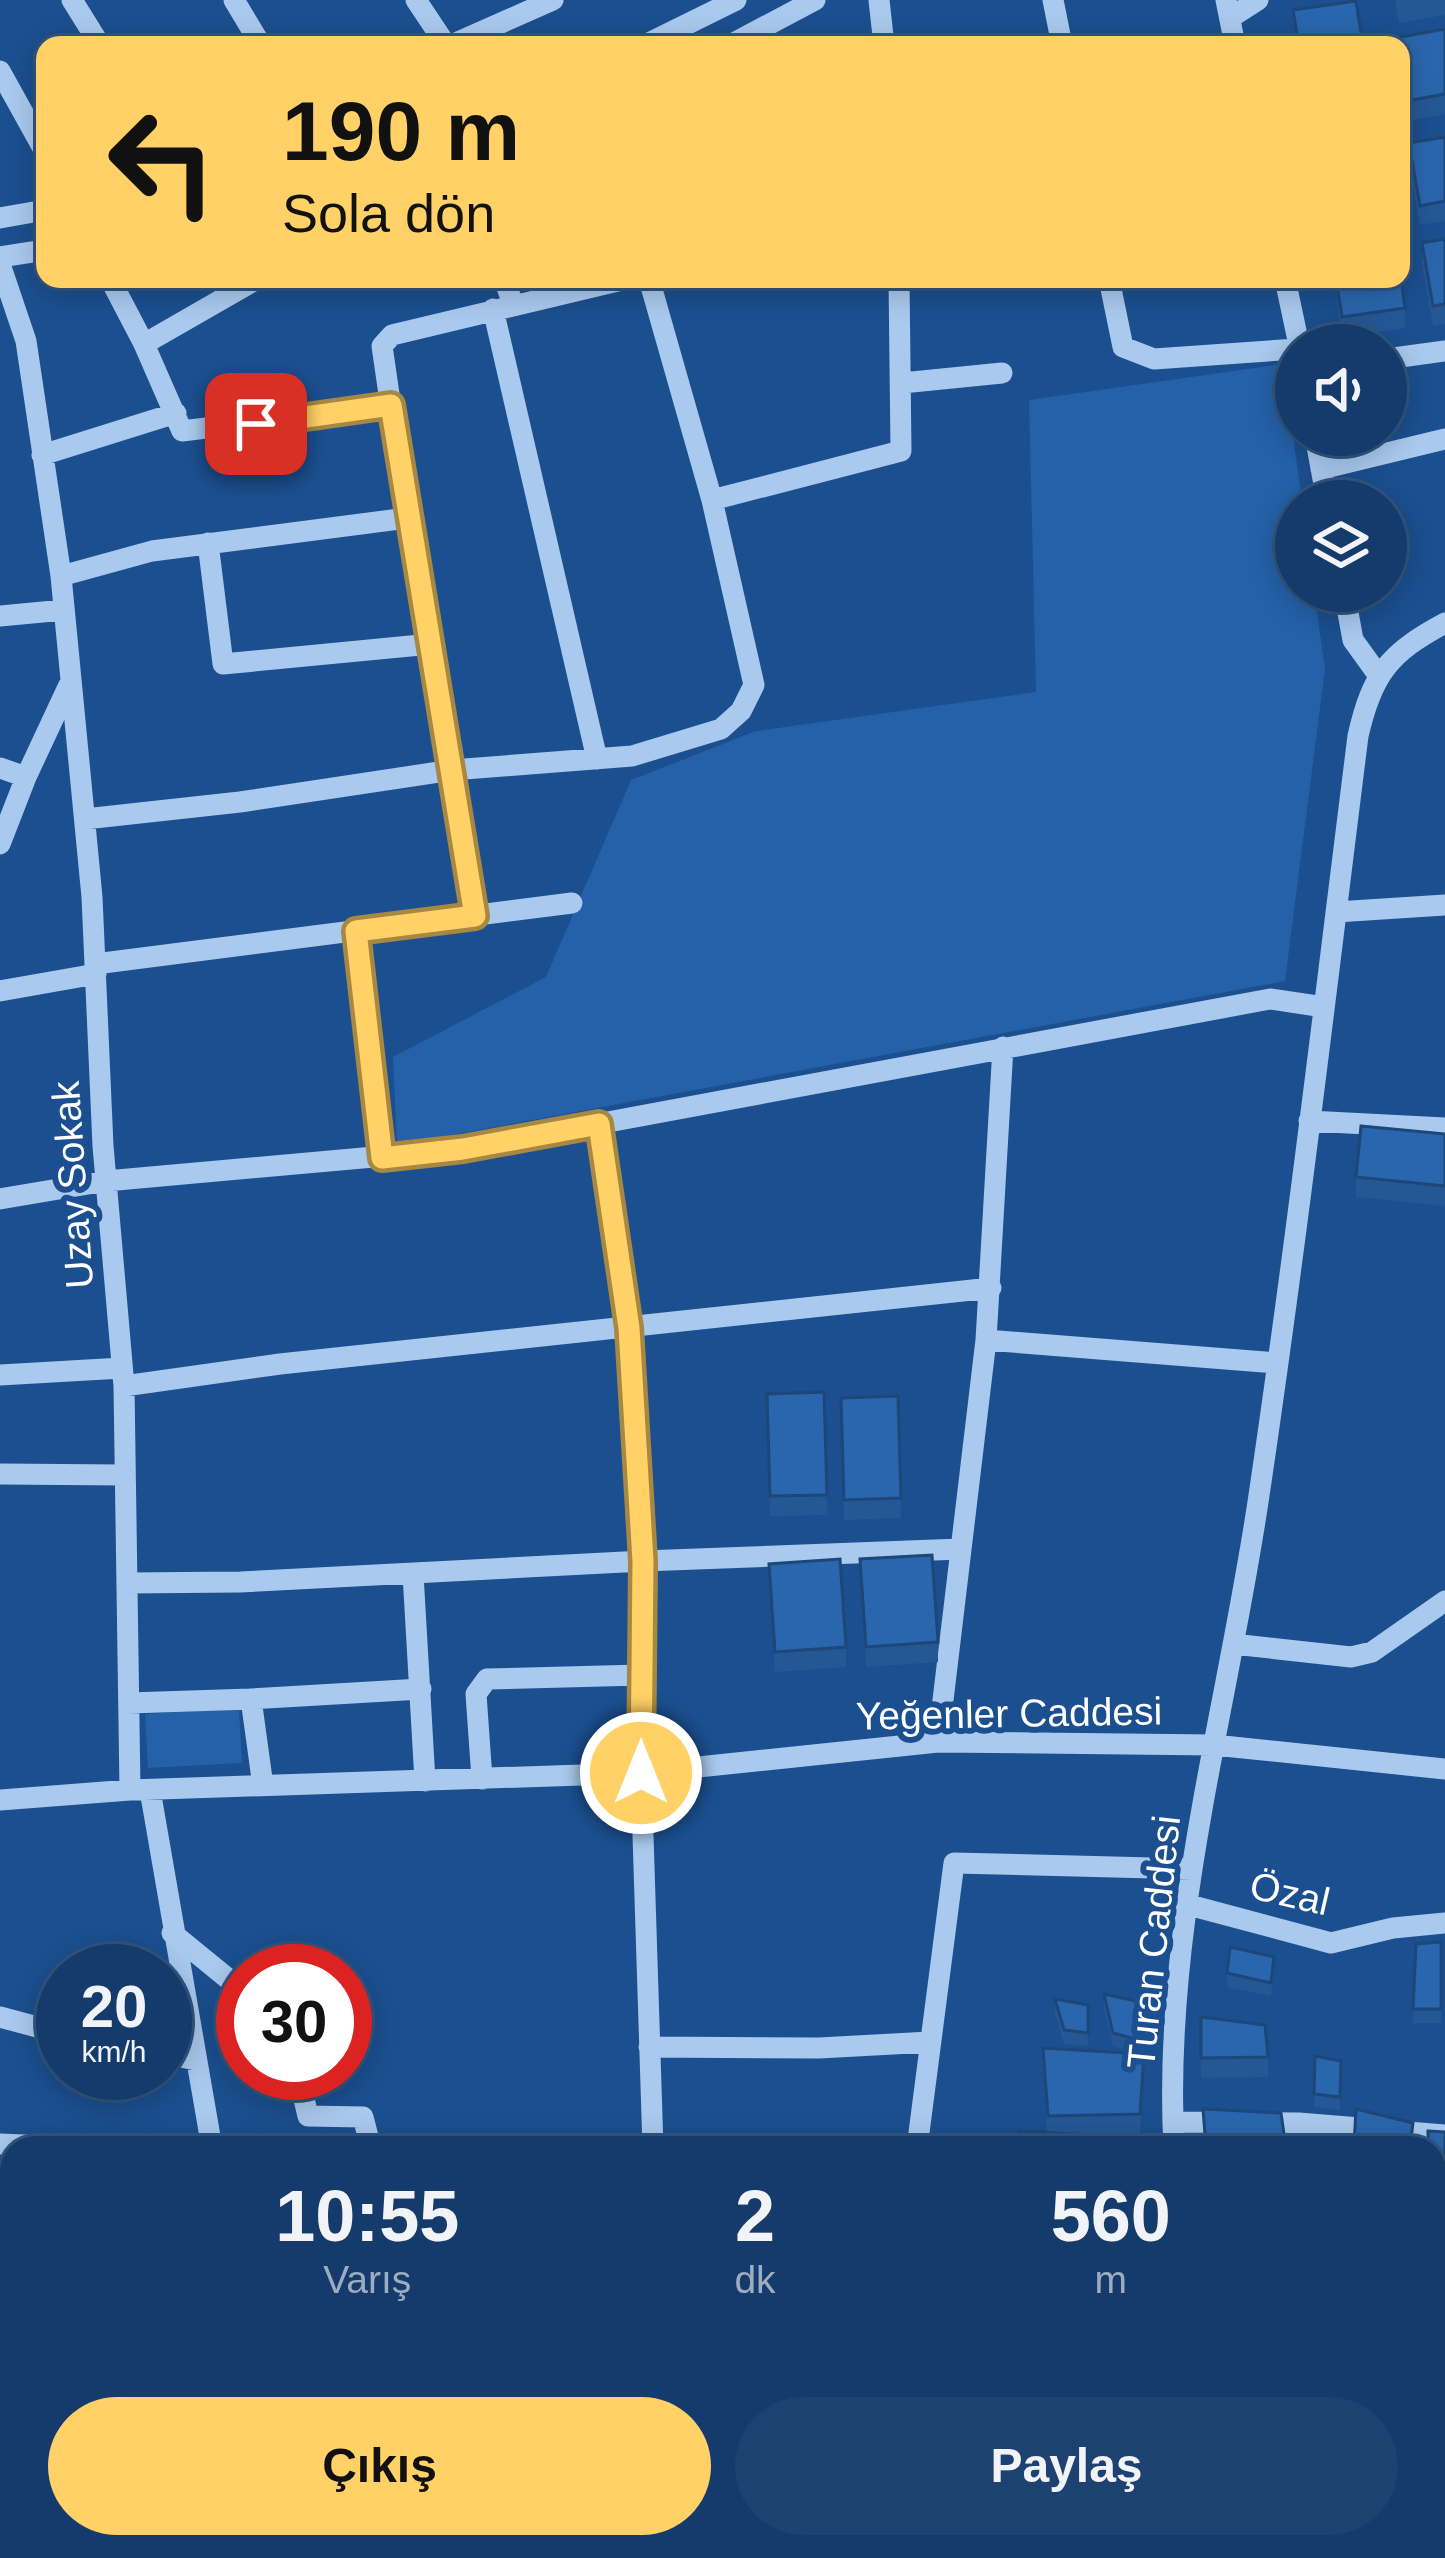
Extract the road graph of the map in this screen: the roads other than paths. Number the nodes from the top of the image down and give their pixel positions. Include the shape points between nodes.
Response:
1 (72, 0) edge
2 (234, 0) edge
3 (416, 0) edge
4 (553, 0) edge
5 (736, 0) edge
6 (815, 0) edge
7 (879, 0) edge
8 (1053, 0) edge
9 (1258, 0) edge
10 (706, 7) edge
11 (1228, 9) edge
12 (94, 36) edge
13 (256, 36) edge
14 (442, 36) edge
15 (470, 36) edge
16 (659, 36) edge
17 (747, 36) edge
18 (883, 36) edge
19 (1060, 36) edge
20 (0, 70) edge
21 (36, 136) edge
22 (36, 212) edge
23 (0, 218) edge
24 (36, 252) edge
25 (0, 261) edge
26 (115, 288) edge
27 (238, 288) edge
28 (504, 288) edge
29 (585, 288) edge
30 (652, 288) edge
31 (899, 288) edge
32 (1111, 288) edge
33 (1287, 288) edge
34 (503, 306) junction
35 (1294, 324) edge
36 (144, 344) junction
37 (1275, 349) edge
38 (1445, 351) edge
39 (1407, 356) edge
40 (1002, 373) dead end
41 (902, 383) junction
42 (391, 405) junction
43 (176, 413) junction
44 (1445, 439) edge
45 (42, 455) junction
46 (1319, 456) edge
47 (1321, 469) junction
48 (1323, 480) edge
49 (712, 500) junction
50 (407, 518) junction
51 (208, 543) junction
52 (61, 576) junction
53 (64, 610) junction
54 (1348, 612) edge
55 (0, 616) edge
56 (1445, 623) edge
57 (431, 644) junction
58 (1379, 676) junction
59 (71, 682) junction
60 (597, 759) junction
61 (0, 767) edge
62 (452, 770) junction
63 (26, 777) junction
64 (85, 819) junction
65 (0, 844) edge
66 (572, 903) dead end
67 (1445, 905) edge
68 (1336, 912) junction
69 (475, 916) junction
70 (356, 931) junction
71 (95, 969) junction
72 (0, 991) edge
73 (1324, 1007) junction
74 (1003, 1047) junction
75 (1309, 1121) junction
76 (599, 1124) junction
77 (1445, 1128) edge
78 (382, 1158) junction
79 (106, 1181) junction
80 (0, 1199) edge
81 (991, 1288) junction
82 (629, 1328) junction
83 (986, 1340) junction
84 (1277, 1363) junction
85 (0, 1375) edge
86 (123, 1377) junction
87 (0, 1474) edge
88 (124, 1475) junction
89 (961, 1550) junction
90 (643, 1561) junction
91 (413, 1574) junction
92 (127, 1583) junction
93 (1445, 1601) edge
94 (1233, 1644) junction
95 (640, 1675) junction
96 (421, 1689) junction
97 (251, 1700) junction
98 (129, 1703) junction
99 (938, 1742) junction
100 (1214, 1745) junction
101 (1445, 1769) edge
102 (641, 1773) junction
103 (482, 1779) junction
104 (425, 1781) junction
105 (263, 1786) junction
106 (140, 1790) junction
107 (0, 1800) edge
108 (1192, 1869) junction
109 (1189, 1905) junction
110 (1445, 1923) edge
111 (172, 1933) junction
112 (216, 1969) edge
113 (0, 2017) edge
114 (36, 2027) edge
115 (930, 2042) junction
116 (650, 2047) junction
117 (192, 2059) edge
118 (196, 2060) junction
119 (304, 2100) edge
120 (1173, 2122) junction
121 (1445, 2135) edge
122 (210, 2136) edge
123 (368, 2136) edge
124 (652, 2136) edge
125 (918, 2136) edge
126 (1174, 2136) edge

1 - 12 street
2 - 13 street
3 - 14 street
4 - 15 street
5 - 10 street
6 - 17 street
7 - 18 street
8 - 19 street
9 - 11 street
10 - 16 street
20 - 21 street
22 - 23 street
24 - 25 street
25 - 45 street, Uzay Sokak via 26,341
26 - 36 street
27 - 36 street
28 - 34 street
29 - 34 street
30 - 49 street
31 - 41 street
32 - 37 street via 1123,347 1154,359
33 - 35 street
34 - 42 street via 392,335 382,346
34 - 60 street
36 - 43 street
38 - 39 street
40 - 41 street
41 - 49 street via 901,451
42 - 43 street via 182,431
42 - 50 street
43 - 45 street
44 - 47 street
45 - 52 street, Uzay Sokak
46 - 47 street
47 - 48 street
49 - 60 street via 754,686 721,729
50 - 51 street
50 - 57 street
51 - 52 street
51 - 57 street via 223,664
52 - 53 street, Uzay Sokak
53 - 55 street
53 - 59 street, Uzay Sokak
54 - 58 street via 1353,640
56 - 58 street via 1394,655
57 - 62 street
58 - 68 street, Turan Caddesi via 1358,736
59 - 63 street
59 - 64 street, Uzay Sokak
60 - 62 street
61 - 63 street
62 - 64 street
62 - 69 street
63 - 65 street
64 - 71 street, Uzay Sokak
66 - 69 street
67 - 68 street
68 - 73 street, Turan Caddesi
69 - 70 street
70 - 71 street
70 - 78 street
71 - 72 street
71 - 79 street, Uzay Sokak
73 - 74 street via 1270,999
73 - 75 street, Turan Caddesi
74 - 76 street
74 - 81 street
75 - 77 street
75 - 84 street, Turan Caddesi
76 - 78 street
76 - 82 street
78 - 79 street
79 - 80 street
79 - 86 street, Uzay Sokak
81 - 82 street
81 - 83 street
82 - 86 street
82 - 90 street
83 - 84 street
83 - 89 street
84 - 94 street, Turan Caddesi
85 - 86 street
86 - 88 street, Uzay Sokak
87 - 88 street
88 - 92 street, Uzay Sokak
89 - 90 street
89 - 99 street
90 - 91 street
90 - 95 street
91 - 92 street
91 - 96 street
92 - 98 street, Uzay Sokak
93 - 94 street via 1372,1652 1351,1657
94 - 100 street, Turan Caddesi
95 - 102 street
95 - 103 street via 487,1679 476,1694
96 - 97 street
96 - 104 street
97 - 98 street
97 - 105 street
98 - 106 street, Uzay Sokak
99 - 100 street, Yeğenler Caddesi
99 - 102 street, Yeğenler Caddesi
100 - 101 street, Yeğenler Caddesi
100 - 108 street, Turan Caddesi
102 - 103 street, Yeğenler Caddesi
102 - 116 street
103 - 104 street, Yeğenler Caddesi
104 - 105 street, Yeğenler Caddesi
105 - 106 street, Yeğenler Caddesi
106 - 107 street, Yeğenler Caddesi
106 - 111 street, Uzay Sokak
108 - 109 street, Turan Caddesi
108 - 115 street via 954,1863
109 - 110 street, Özal via 1331,1943
109 - 120 street, Turan Caddesi via 1174,2004
111 - 112 street
111 - 118 street, Uzay Sokak
113 - 114 street
115 - 116 street
115 - 125 street
116 - 124 street
117 - 118 street
118 - 122 street, Uzay Sokak
119 - 123 street via 308,2116 363,2117
120 - 121 street
120 - 126 street, Turan Caddesi

